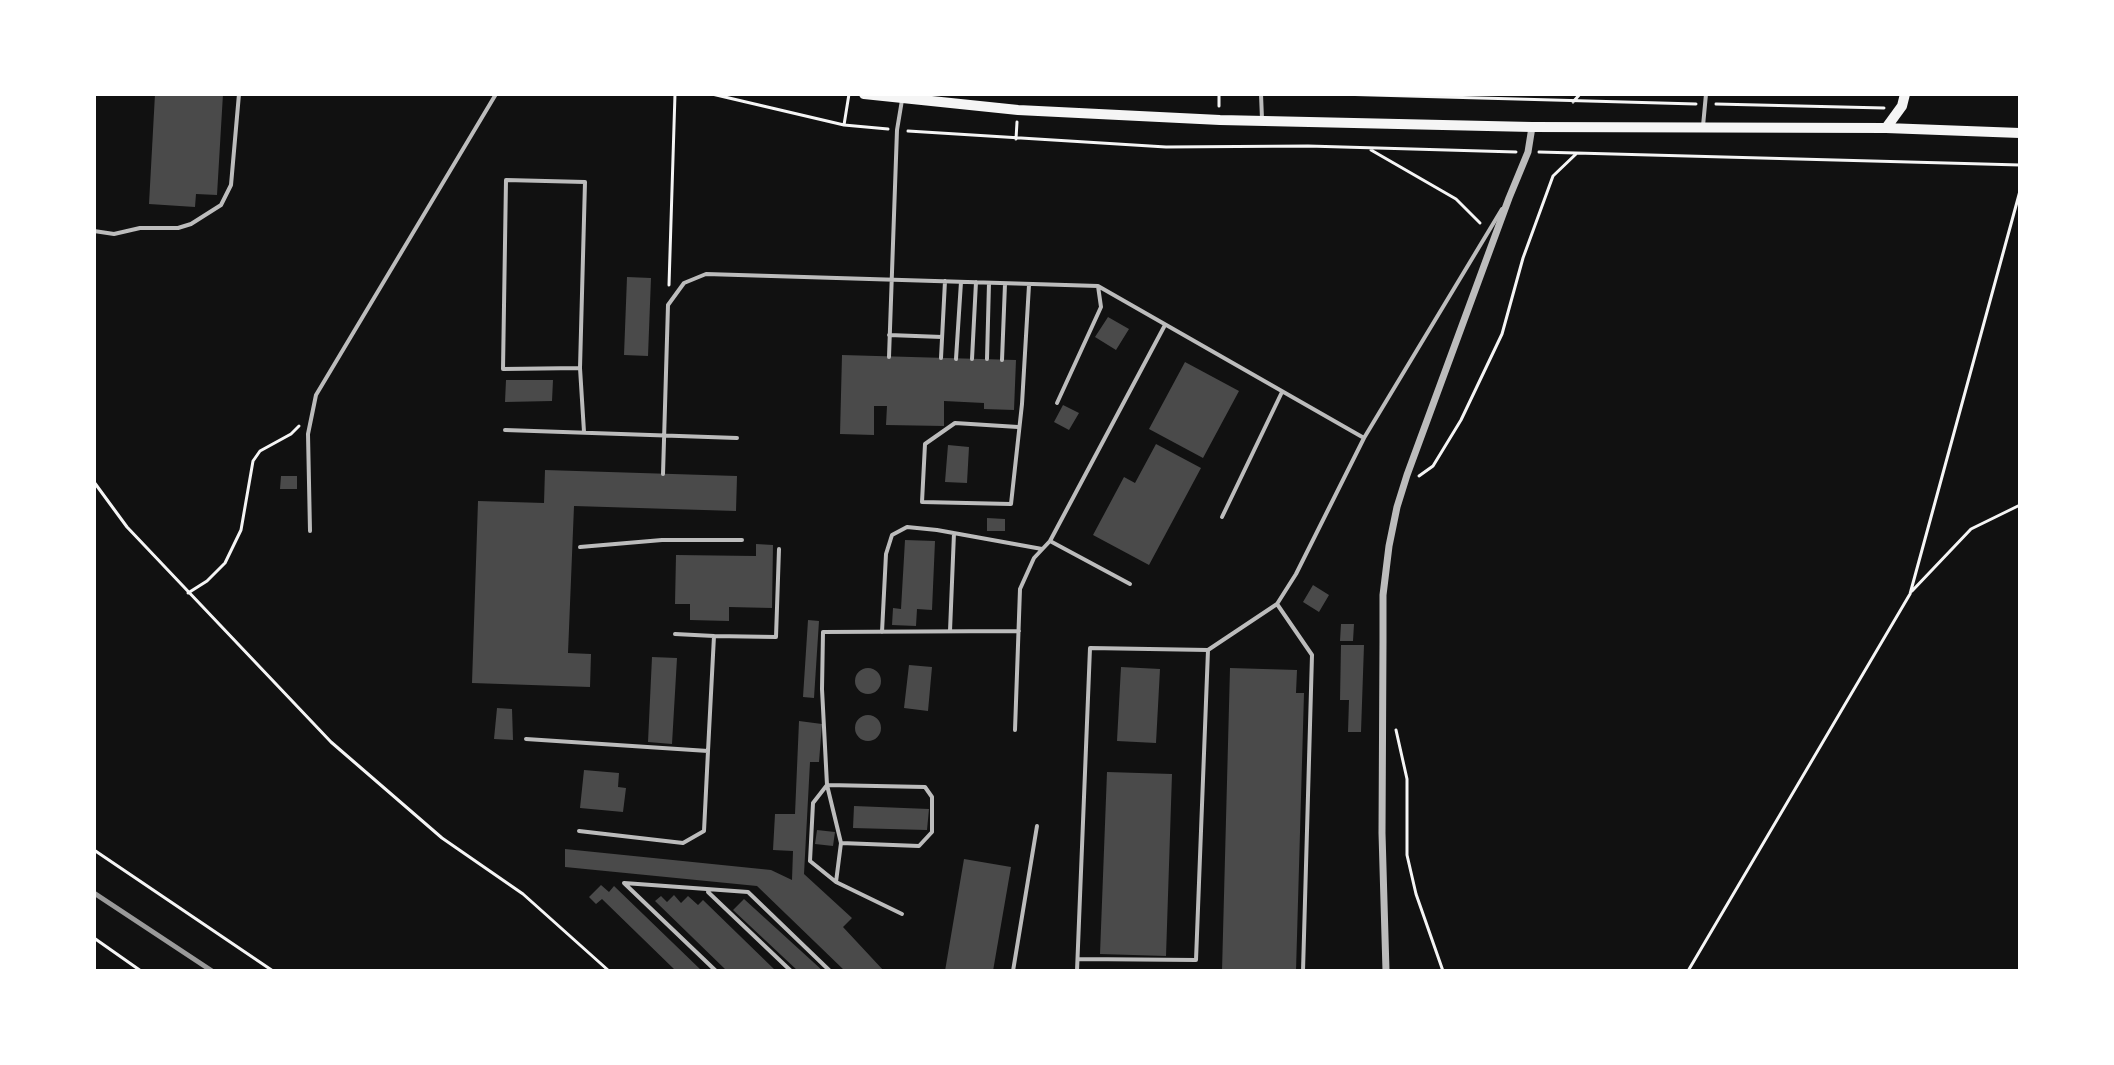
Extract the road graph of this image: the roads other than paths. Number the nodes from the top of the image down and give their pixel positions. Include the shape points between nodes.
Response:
1 (239, 94) edge
2 (496, 94) edge
3 (864, 94) edge
4 (1261, 94) edge
5 (1706, 94) edge
6 (1905, 94) edge
7 (902, 97) edge
8 (1262, 119) junction
9 (1703, 126) junction
10 (1532, 127) junction
11 (1886, 128) junction
12 (2020, 133) edge
13 (1509, 198) junction
14 (94, 231) edge
15 (891, 279) junction
16 (945, 281) junction
17 (961, 282) junction
18 (976, 282) junction
19 (989, 283) junction
20 (1005, 284) junction
21 (1029, 285) junction
22 (1098, 286) junction
23 (1165, 325) junction
24 (889, 335) junction
25 (942, 337) junction
26 (889, 357) dead end
27 (941, 358) dead end
28 (956, 359) dead end
29 (972, 359) dead end
30 (987, 359) dead end
31 (1002, 360) dead end
32 (580, 368) junction
33 (1282, 392) junction
34 (1057, 403) dead end
35 (1018, 427) junction
36 (505, 430) dead end
37 (584, 432) junction
38 (665, 436) junction
39 (737, 438) dead end
40 (1364, 438) junction
41 (663, 474) dead end
42 (1222, 517) dead end
43 (310, 531) dead end
44 (954, 533) junction
45 (742, 540) dead end
46 (1050, 541) junction
47 (580, 547) dead end
48 (779, 549) dead end
49 (1042, 549) junction
50 (1130, 584) dead end
51 (1277, 604) junction
52 (950, 631) junction
53 (1019, 631) junction
54 (882, 632) junction
55 (675, 634) dead end
56 (714, 636) junction
57 (1208, 650) junction
58 (1015, 730) dead end
59 (526, 739) dead end
60 (708, 751) junction
61 (827, 785) junction
62 (1037, 826) dead end
63 (579, 831) dead end
64 (841, 843) junction
65 (836, 882) junction
66 (706, 891) junction
67 (902, 914) dead end
68 (1078, 959) junction
69 (716, 971) edge
70 (791, 971) edge
71 (830, 971) edge
72 (1013, 971) edge
73 (1077, 971) edge
74 (1303, 971) edge
75 (1386, 971) edge

1 - 14 lane via 231,185 221,205 178,228
2 - 43 lane via 316,395 308,434
3 - 7 main road
4 - 8 lane
5 - 9 lane
6 - 11 main road
7 - 8 main road via 1018,110
7 - 15 lane
8 - 10 main road
9 - 10 main road
9 - 11 main road
10 - 13 street
11 - 12 main road
13 - 40 lane
13 - 75 street via 1403,488 1389,546 1383,595
15 - 16 lane
15 - 24 lane
15 - 38 lane via 706,274 684,283 668,305
16 - 17 lane
16 - 25 lane
17 - 18 lane
17 - 28 lane
18 - 19 lane
18 - 29 lane
19 - 20 lane
19 - 30 lane
20 - 21 lane
20 - 31 lane
21 - 22 lane
21 - 35 lane
22 - 23 lane
22 - 34 lane via 1101,307
23 - 33 lane
23 - 46 lane
24 - 25 lane
24 - 26 lane
25 - 27 lane
32 - 32 lane via 585,182 506,180 503,369
32 - 37 lane
33 - 40 lane
33 - 42 lane
35 - 35 lane via 1011,504 922,502 925,444 955,423
36 - 37 lane
37 - 38 lane
38 - 39 lane
38 - 41 lane
40 - 51 lane
44 - 49 lane
44 - 52 lane
44 - 54 lane via 907,527 892,535 886,554
45 - 47 lane
46 - 49 lane
46 - 50 lane
48 - 56 lane via 776,637
49 - 53 lane via 1020,589
51 - 57 lane
51 - 74 lane via 1312,655
52 - 53 lane
52 - 54 lane
53 - 58 lane
54 - 61 lane via 823,632
55 - 56 lane
56 - 60 lane
57 - 68 lane via 1196,960
57 - 68 lane via 1090,648
59 - 60 lane
60 - 63 lane via 704,831 683,843
61 - 64 lane
61 - 64 lane via 925,787 932,797 932,832 919,846
61 - 65 lane via 813,803 810,861
62 - 72 lane
64 - 65 lane
65 - 67 lane
66 - 69 lane via 624,883
66 - 70 lane
66 - 71 lane via 748,892
68 - 73 lane

